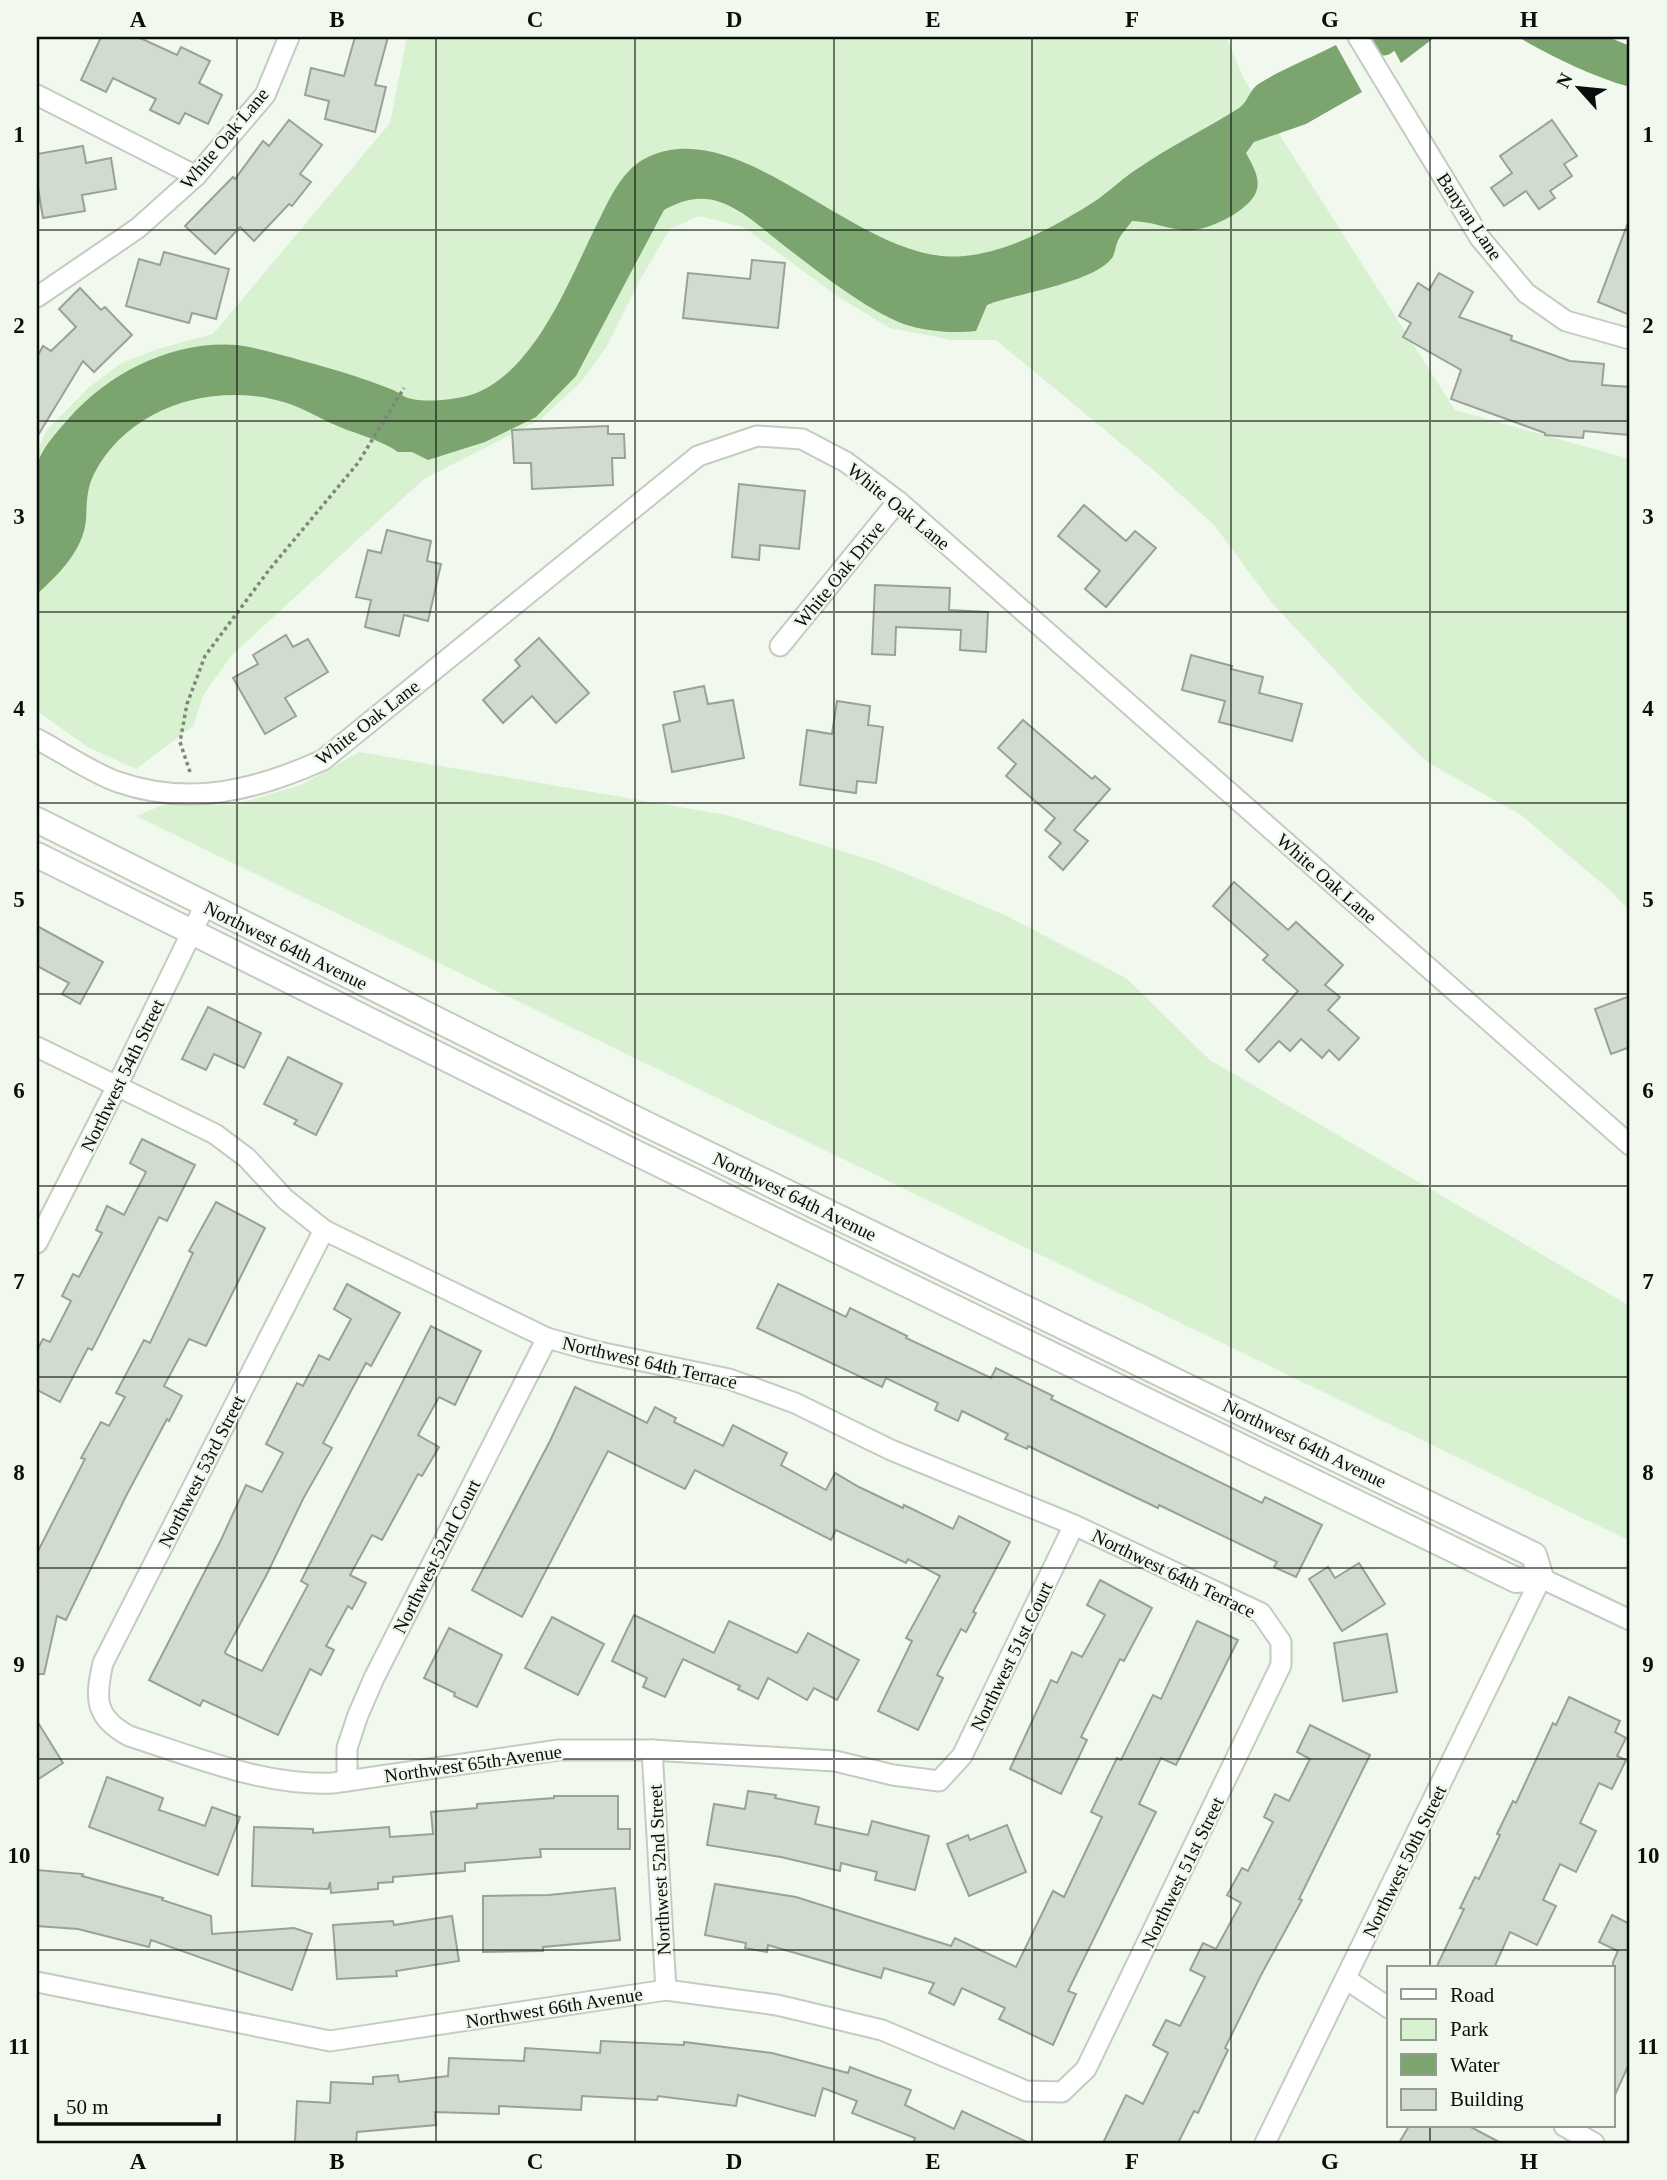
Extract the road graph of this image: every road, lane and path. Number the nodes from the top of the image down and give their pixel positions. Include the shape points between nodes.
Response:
1 (289, 37) edge
2 (1358, 37) edge
3 (37, 95) edge
4 (196, 176) junction
5 (37, 297) edge
6 (1630, 339) edge
7 (404, 388) dead end
8 (898, 501) junction
9 (780, 646) dead end
10 (37, 738) edge
11 (213, 794) junction
12 (37, 820) edge
13 (37, 855) edge
14 (205, 905) junction
15 (191, 933) junction
16 (37, 1047) edge
17 (117, 1086) junction
18 (1630, 1145) edge
19 (324, 1230) junction
20 (37, 1244) edge
21 (547, 1338) junction
22 (1074, 1525) junction
23 (1541, 1578) junction
24 (1630, 1620) edge
25 (1281, 1642) joint
26 (104, 1717) joint
27 (652, 1750) junction
28 (347, 1781) junction
29 (939, 1781) joint
30 (1346, 1979) junction
31 (37, 1982) edge
32 (666, 1990) junction
33 (1387, 2007) edge
34 (1062, 2092) joint
35 (1568, 2128) edge
36 (1265, 2143) edge
37 (1594, 2143) edge

1 - 4 street, White Oak Lane via 265,95
2 - 6 street, Banyan Lane via 1480,238 1526,293 1566,321
3 - 4 street
4 - 5 street, White Oak Lane via 138,228
7 - 11 path via 358,463 205,656 187,704 180,742 187,770
8 - 9 street, White Oak Drive
8 - 11 street, White Oak Lane via 846,462 802,439 757,436 698,456 323,760 280,779
8 - 18 street, White Oak Lane
10 - 11 street, White Oak Lane via 117,782 167,793
12 - 14 street, Northwest 64th Avenue
13 - 15 street, Northwest 64th Avenue
14 - 15 street, Northwest 54th Street
14 - 23 street, Northwest 64th Avenue via 1534,1555
15 - 17 street, Northwest 54th Street
15 - 23 street, Northwest 64th Avenue via 1516,1580
16 - 17 street, Northwest 64th Terrace
17 - 19 street, Northwest 64th Terrace via 215,1134
17 - 20 street, Northwest 54th Street
19 - 21 street, Northwest 64th Terrace
19 - 26 street, Northwest 53rd Street via 103,1663 97,1689
21 - 22 street, Northwest 64th Terrace via 729,1379
21 - 28 street, Northwest 52nd Court via 374,1678 347,1748
22 - 25 street, Northwest 64th Terrace via 1261,1613
22 - 29 street, Northwest 51st Court via 962,1756
23 - 24 street, Northwest 64th Avenue
23 - 30 street, Northwest 50th Street
25 - 34 street, Northwest 51st Street via 1281,1665 1086,2069
26 - 28 street, Northwest 65th Avenue via 129,1736 275,1780 305,1784
27 - 28 street, Northwest 65th Avenue via 559,1749
27 - 29 street, Northwest 65th Avenue via 835,1761
27 - 32 street, Northwest 52nd Street
30 - 33 street
30 - 36 street, Northwest 50th Street
31 - 32 street, Northwest 66th Avenue via 330,2041
32 - 34 street, Northwest 66th Avenue via 777,2005 882,2030 1026,2091
35 - 37 street

